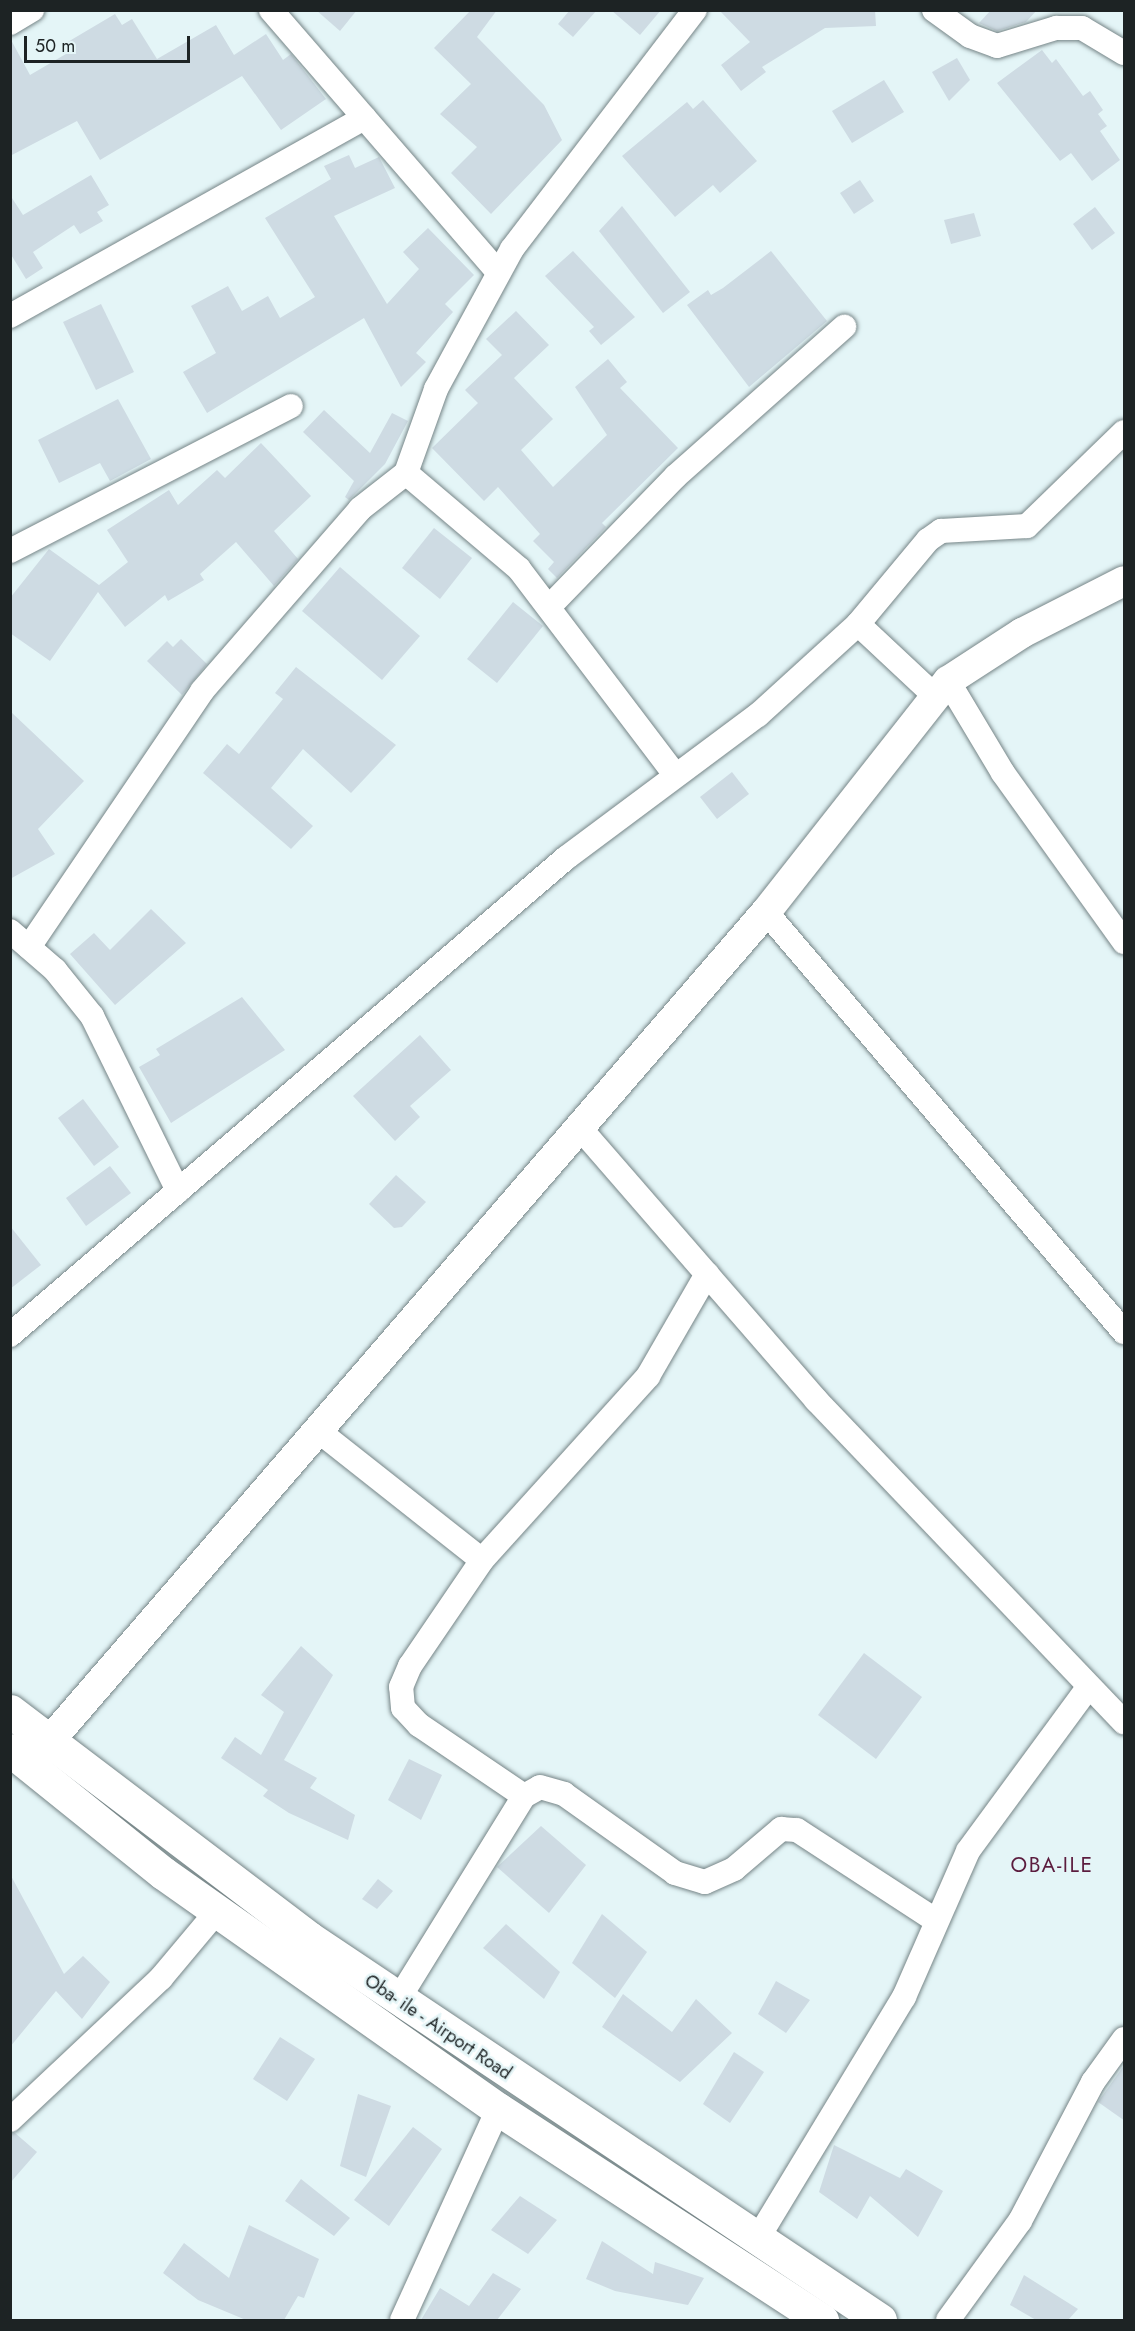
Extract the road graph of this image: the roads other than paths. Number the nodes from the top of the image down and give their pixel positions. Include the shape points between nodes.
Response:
1 (32, 10) edge
2 (271, 10) edge
3 (695, 10) edge
4 (934, 10) edge
5 (10, 23) edge
6 (1125, 53) edge
7 (364, 118) junction
8 (498, 272) junction
9 (10, 316) edge
10 (844, 327) dead end
11 (291, 406) dead end
12 (1125, 432) edge
13 (406, 473) junction
14 (10, 551) edge
15 (1125, 581) edge
16 (549, 608) junction
17 (858, 624) junction
18 (941, 688) junction
19 (674, 773) junction
20 (766, 912) junction
21 (20, 939) edge
22 (1125, 942) edge
23 (579, 1127) junction
24 (178, 1191) junction
25 (707, 1274) junction
26 (1125, 1332) edge
27 (10, 1335) edge
28 (316, 1429) junction
29 (482, 1560) junction
30 (1087, 1689) junction
31 (12, 1715) edge
32 (1125, 1722) edge
33 (29, 1752) edge
34 (524, 1796) junction
35 (181, 1844) junction
36 (163, 1873) junction
37 (218, 1910) junction
38 (935, 1920) junction
39 (398, 2000) junction
40 (1121, 2051) edge
41 (498, 2109) junction
42 (10, 2120) edge
43 (758, 2238) junction
44 (402, 2320) edge
45 (822, 2320) edge
46 (880, 2320) edge
47 (948, 2320) edge

1 - 5 street
2 - 7 street
3 - 8 street
4 - 6 street via 970,36 998,46 1056,28 1082,28
7 - 8 street
7 - 9 street
8 - 13 street via 436,389
10 - 16 street via 676,476
11 - 14 street
12 - 17 street via 1028,526 941,531
13 - 16 street via 519,569
13 - 21 street via 360,509 202,691
15 - 18 street via 1022,633
16 - 19 street
17 - 18 street
17 - 19 street via 758,715
18 - 20 street
18 - 22 street
19 - 24 street via 566,858
20 - 23 street
20 - 26 street
21 - 24 street via 92,1016
23 - 25 street
23 - 28 street
24 - 27 street
25 - 29 street via 648,1376
25 - 30 street via 816,1400
28 - 29 street
28 - 33 street
29 - 34 street via 410,1666 401,1687 403,1708
30 - 32 street
30 - 38 street via 997,1807
31 - 33 main road, Oba- ile - Airport Road
33 - 35 main road, Oba- ile - Airport Road
33 - 36 main road, Oba- ile - Airport Road
34 - 38 street via 540,1787 552,1788 675,1873 705,1882 734,1869 780,1829 797,1830
34 - 39 street
35 - 36 main road
35 - 39 main road, Oba- ile - Airport Road
36 - 37 main road, Oba- ile - Airport Road
37 - 41 main road, Oba- ile - Airport Road
37 - 42 street via 161,1978
38 - 43 street via 904,1997
39 - 43 main road, Oba- ile - Airport Road
40 - 47 street via 1093,2082 1020,2221
41 - 44 street
41 - 45 main road, Oba- ile - Airport Road
43 - 46 main road, Oba- ile - Airport Road

